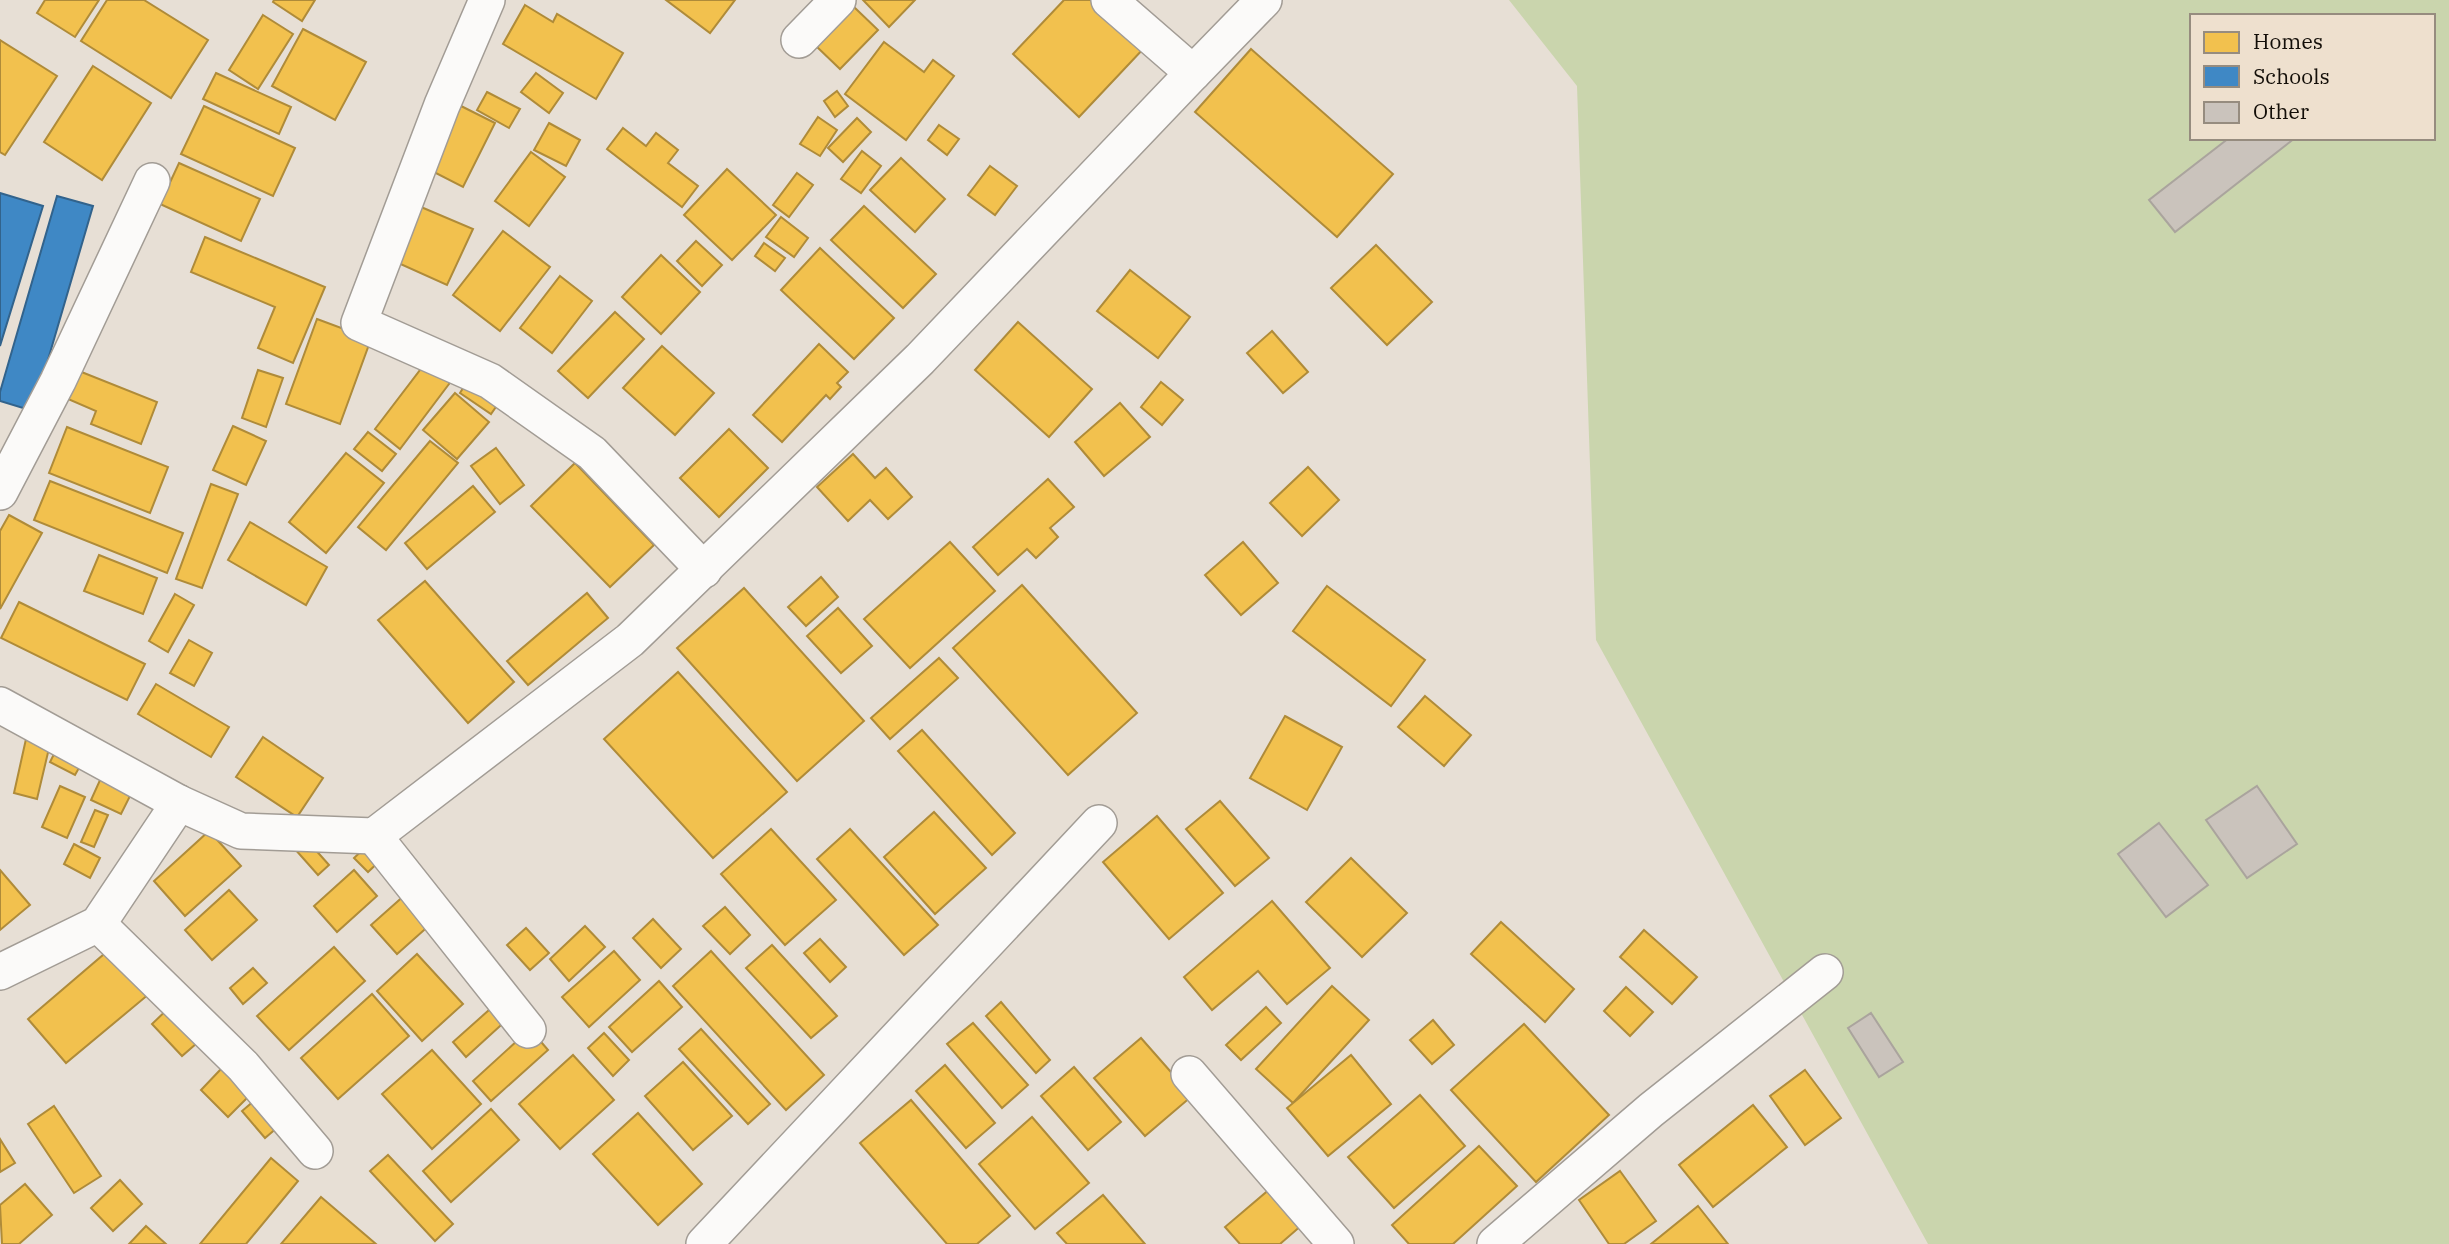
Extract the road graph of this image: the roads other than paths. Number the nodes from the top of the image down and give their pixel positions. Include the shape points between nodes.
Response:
1 (487, 0) edge
2 (838, 0) edge
3 (1109, 0) edge
4 (1264, 0) edge
5 (799, 40) dead end
6 (1193, 73) junction
7 (152, 181) dead end
8 (0, 492) edge
9 (704, 570) junction
10 (0, 705) edge
11 (179, 803) junction
12 (1099, 822) dead end
13 (374, 836) junction
14 (98, 924) junction
15 (0, 972) edge
16 (1825, 972) dead end
17 (528, 1030) dead end
18 (1189, 1074) dead end
19 (314, 1151) dead end
20 (704, 1244) edge
21 (1336, 1244) edge
22 (1494, 1244) edge

1 - 9 street via 359,323 491,381 592,453
2 - 5 street
3 - 6 street
4 - 6 street
6 - 9 street via 920,359
7 - 8 street
9 - 13 street via 630,640
10 - 11 street
11 - 13 street via 241,831
11 - 14 street
12 - 20 street
13 - 17 street
14 - 15 street
14 - 19 street via 243,1066
16 - 22 street via 1651,1110
18 - 21 street

